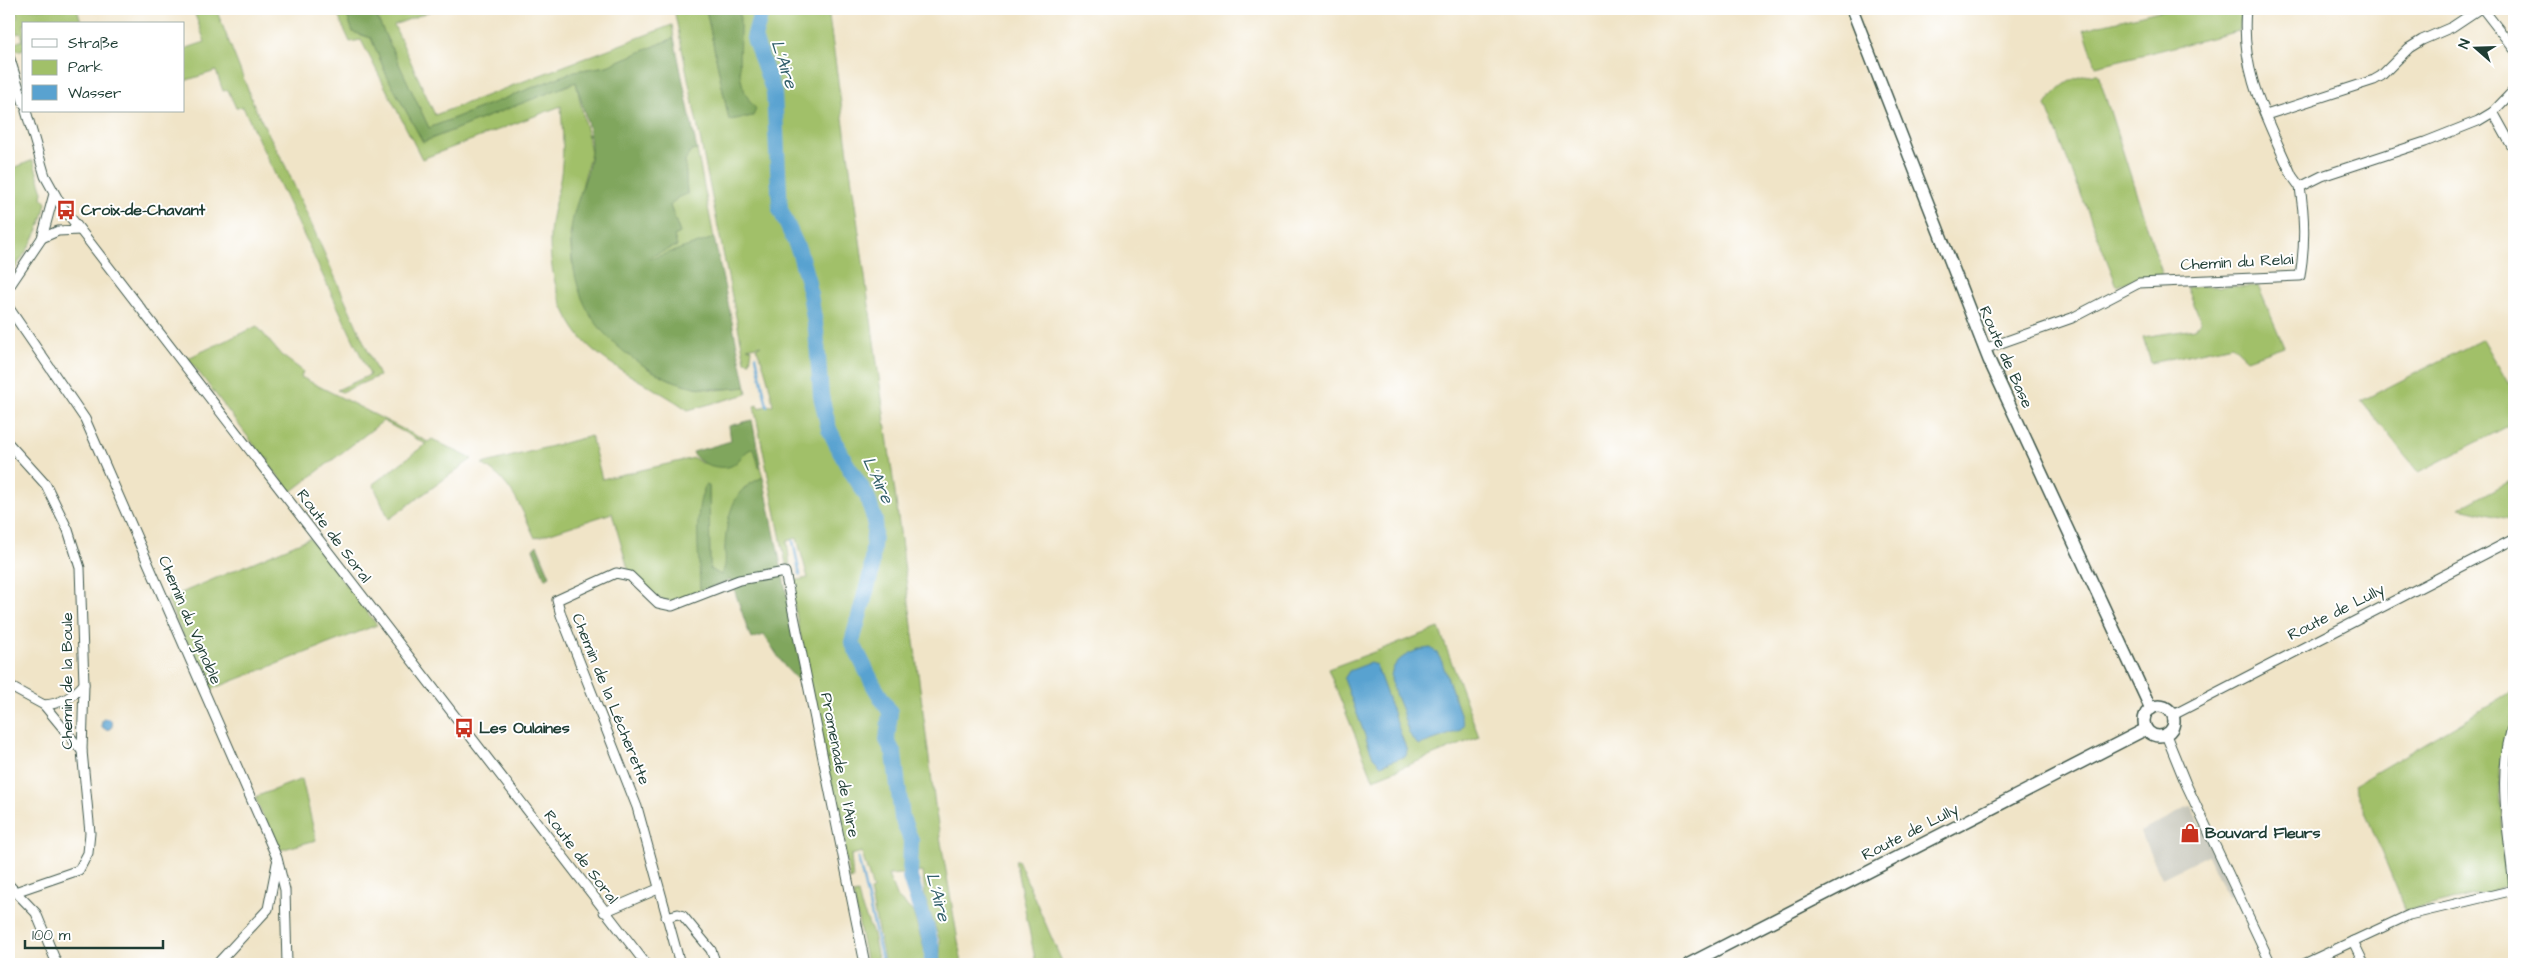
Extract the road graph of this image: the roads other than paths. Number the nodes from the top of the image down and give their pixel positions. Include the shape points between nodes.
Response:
1 (1852, 9) edge
2 (2246, 9) edge
3 (2478, 9) edge
4 (2483, 9) edge
5 (2514, 49) edge
6 (9, 56) edge
7 (2514, 90) edge
8 (22, 98) edge
9 (26, 112) edge
10 (2493, 112) junction
11 (2266, 115) junction
12 (2514, 150) edge
13 (2300, 187) junction
14 (54, 194) junction
15 (80, 230) junction
16 (42, 238) junction
17 (9, 287) edge
18 (9, 308) edge
19 (1984, 349) junction
20 (9, 444) edge
21 (2514, 539) edge
22 (785, 572) joint
23 (84, 684) junction
24 (9, 686) edge
25 (44, 705) junction
26 (2151, 709) junction
27 (2173, 715) junction
28 (2514, 722) edge
29 (2146, 729) junction
30 (2166, 735) junction
31 (82, 751) junction
32 (278, 862) junction
33 (12, 889) edge
34 (658, 889) junction
35 (2514, 890) edge
36 (604, 912) junction
37 (666, 917) junction
38 (2353, 941) junction
39 (57, 964) edge
40 (217, 964) edge
41 (287, 964) edge
42 (646, 964) edge
43 (680, 964) edge
44 (716, 964) edge
45 (865, 964) edge
46 (1689, 964) edge
47 (2271, 964) edge
48 (2304, 964) edge
49 (2364, 964) edge

1 - 19 main road, Route de Base
2 - 11 street via 2246,58
3 - 11 street via 2416,44 2374,80
4 - 5 street
6 - 8 street
7 - 10 street
9 - 14 street, Route de Soral via 45,176
10 - 12 street
10 - 13 street via 2426,142 2322,176
11 - 13 street via 2292,176
13 - 19 street, Chemin du Relai via 2304,208 2304,259 2300,276 2140,283 2072,318
14 - 15 street, Route de Soral
14 - 16 street
15 - 16 street via 58,231
15 - 36 street, Route de Soral
16 - 17 street
18 - 32 street, Chemin du Vignoble via 85,419
19 - 26 main road, Route de Base
20 - 23 street, Chemin de la Boule via 46,485 78,558 82,581
21 - 27 street, Route de Lully
22 - 34 street, Chemin de la Lécherette via 739,580 672,606 658,603 630,576 616,573 557,600 638,807
22 - 45 street, Promenade de l'Aire
23 - 25 street via 70,697
23 - 31 street, Chemin de la Boule
24 - 25 street
25 - 31 street
26 - 27 main road via 2161,706
26 - 29 main road via 2144,717
27 - 30 main road via 2174,725
28 - 35 street via 2506,761 2506,802
29 - 30 main road via 2156,736
29 - 46 main road, Route de Lully
30 - 47 street
31 - 33 street, Chemin de la Boule via 90,833 86,859 73,873
32 - 40 street via 268,910
32 - 41 street, Chemin du Vignoble via 286,906
33 - 39 street via 40,919
34 - 36 street
34 - 37 street, Chemin de la Lécherette
35 - 38 street via 2409,916
36 - 42 street, Route de Soral
37 - 43 street, Chemin de la Lécherette
37 - 44 street via 683,916 711,950
38 - 48 street
38 - 49 street

